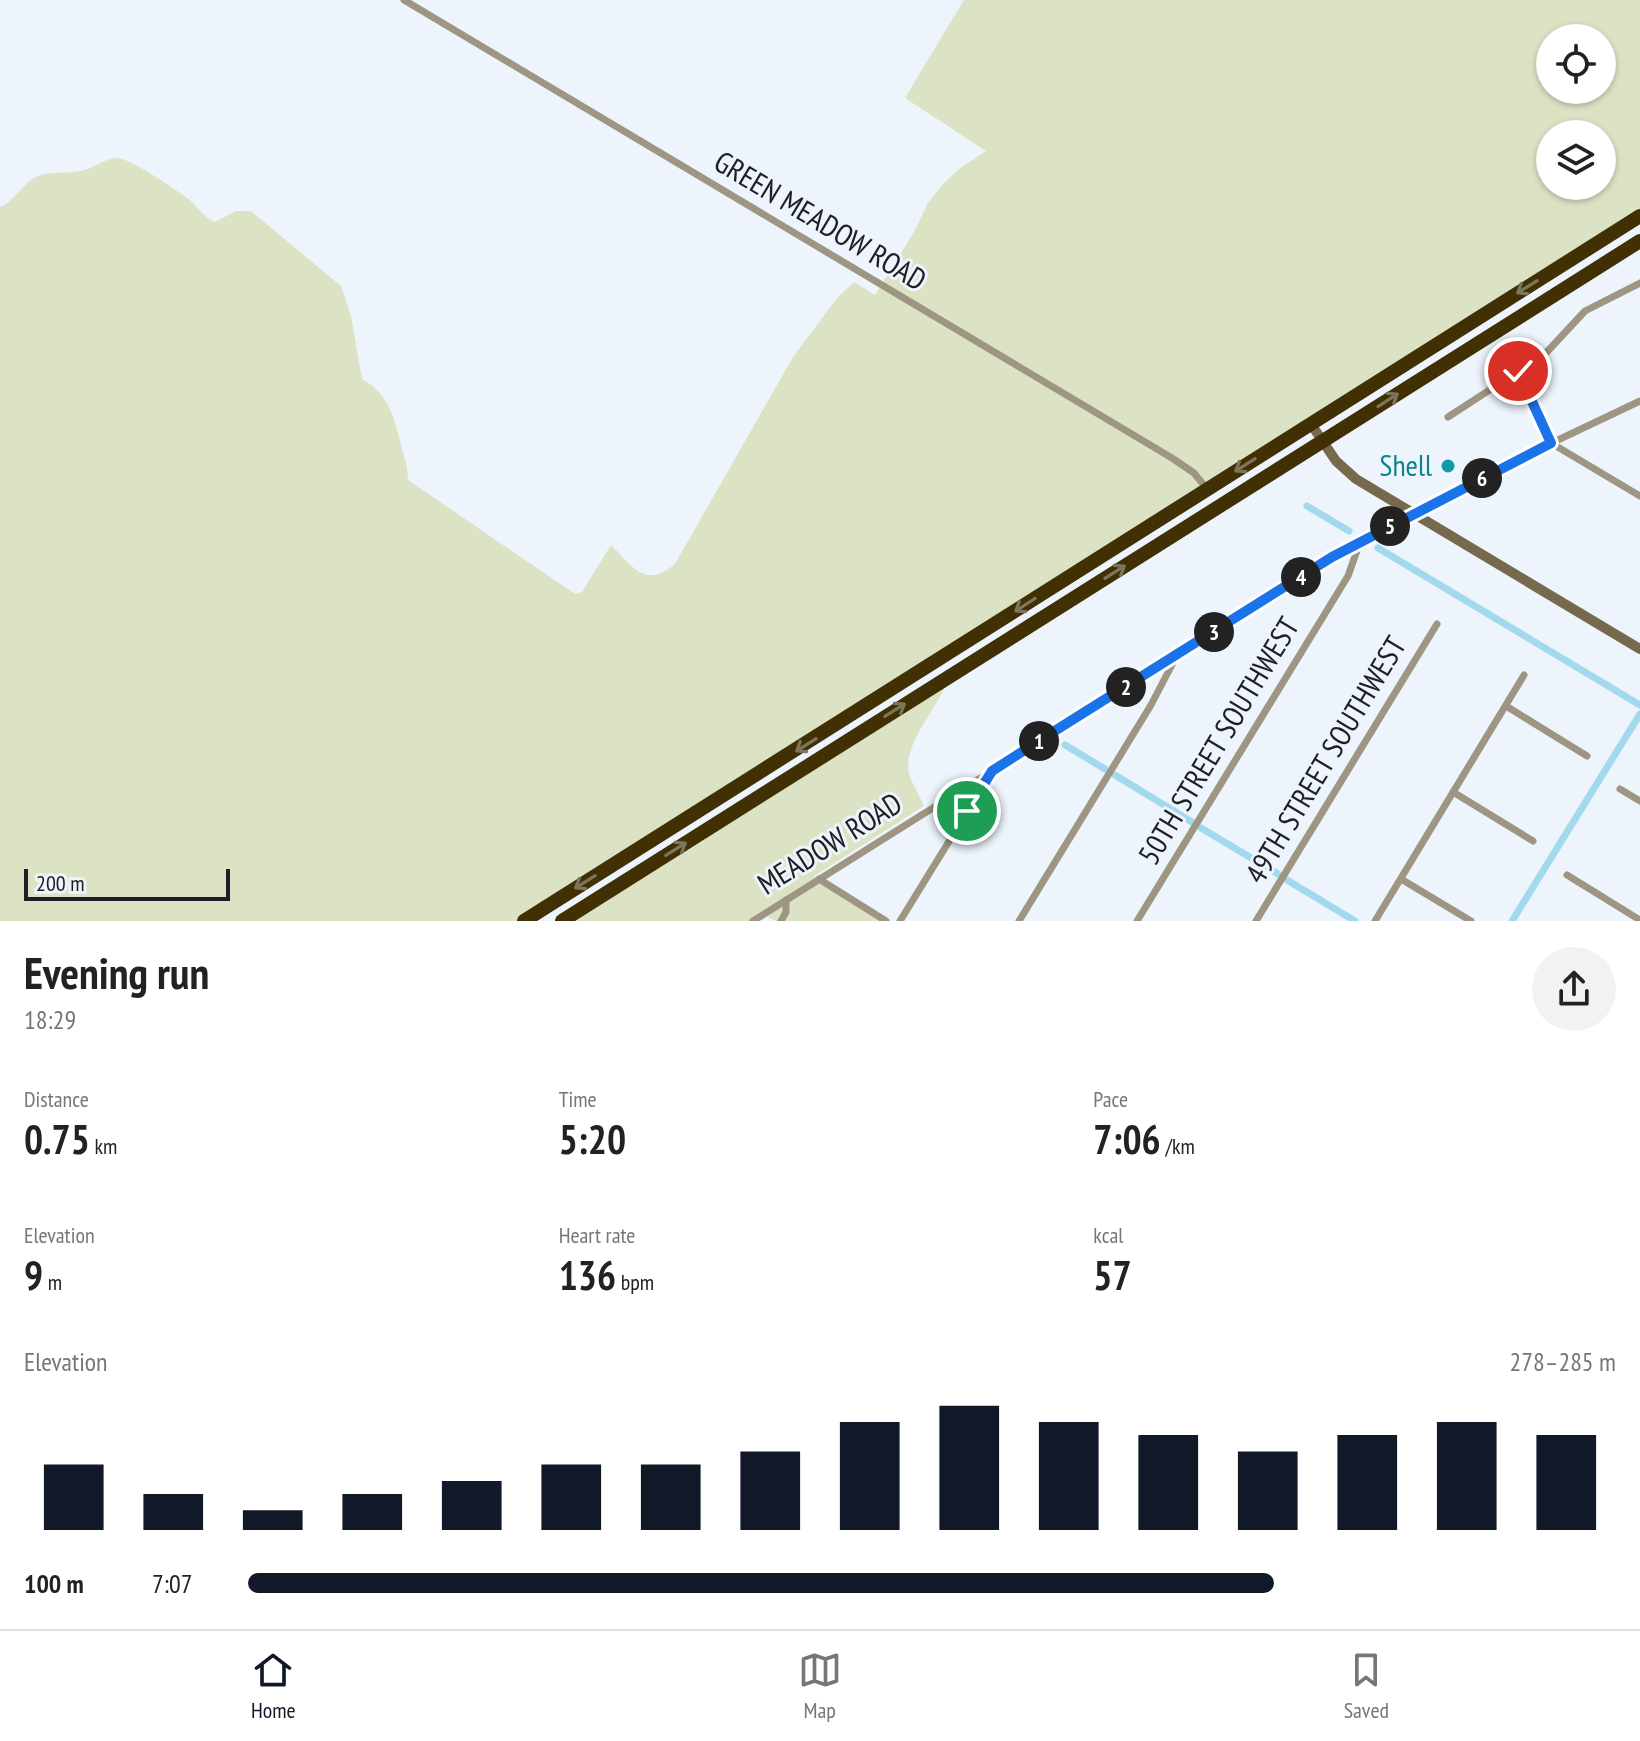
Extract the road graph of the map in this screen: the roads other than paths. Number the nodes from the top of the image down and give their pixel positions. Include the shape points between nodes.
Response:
1 (404, 0) edge
2 (1640, 216) edge
3 (1640, 230) edge
4 (1640, 241) edge
5 (1640, 283) edge
6 (1552, 296) junction
7 (1518, 371) junction
8 (1640, 401) edge
9 (1448, 417) dead end
10 (1311, 424) junction
11 (1323, 442) junction
12 (1551, 443) junction
13 (1207, 489) junction
14 (1640, 496) edge
15 (1414, 513) junction
16 (1360, 542) junction
17 (1437, 624) dead end
18 (1640, 649) edge
19 (1177, 655) junction
20 (1524, 675) dead end
21 (1506, 706) junction
22 (1587, 756) dead end
23 (992, 771) junction
24 (1620, 789) dead end
25 (1453, 792) junction
26 (1640, 801) edge
27 (1533, 841) dead end
28 (1567, 875) dead end
29 (819, 879) junction
30 (1401, 879) junction
31 (786, 900) junction
32 (1640, 920) edge
33 (524, 921) edge
34 (562, 921) edge
35 (753, 921) edge
36 (781, 921) edge
37 (886, 921) edge
38 (900, 921) edge
39 (1019, 921) edge
40 (1137, 921) edge
41 (1256, 921) edge
42 (1375, 921) edge
43 (1471, 921) edge

1 - 13 street, GREEN MEADOW ROAD via 1172,458
2 -> 10 highway
3 - 6 highway via 1566,278
4 - 6 highway
5 - 7 street via 1585,311 1545,354
11 -> 6 highway
7 - 9 street
7 - 12 street
8 - 12 street, MEADOW ROAD
10 - 11 street
10 -> 13 highway
11 - 15 street via 1349,473
34 -> 11 highway
12 - 14 street
12 - 15 street, MEADOW ROAD
13 -> 33 highway
15 - 16 street, MEADOW ROAD
15 - 18 street
16 - 19 street, MEADOW ROAD
16 - 40 street, 50TH STREET SOUTHWEST via 1348,576
17 - 41 street, 49TH STREET SOUTHWEST
19 - 23 street, MEADOW ROAD
19 - 39 street
20 - 21 street
21 - 22 street
21 - 25 street
23 - 29 street, MEADOW ROAD
23 - 38 street
24 - 26 street
25 - 27 street
25 - 30 street
28 - 32 street
29 - 31 street, MEADOW ROAD
29 - 37 street
30 - 42 street
30 - 43 street
31 - 35 street, MEADOW ROAD
31 - 36 street

